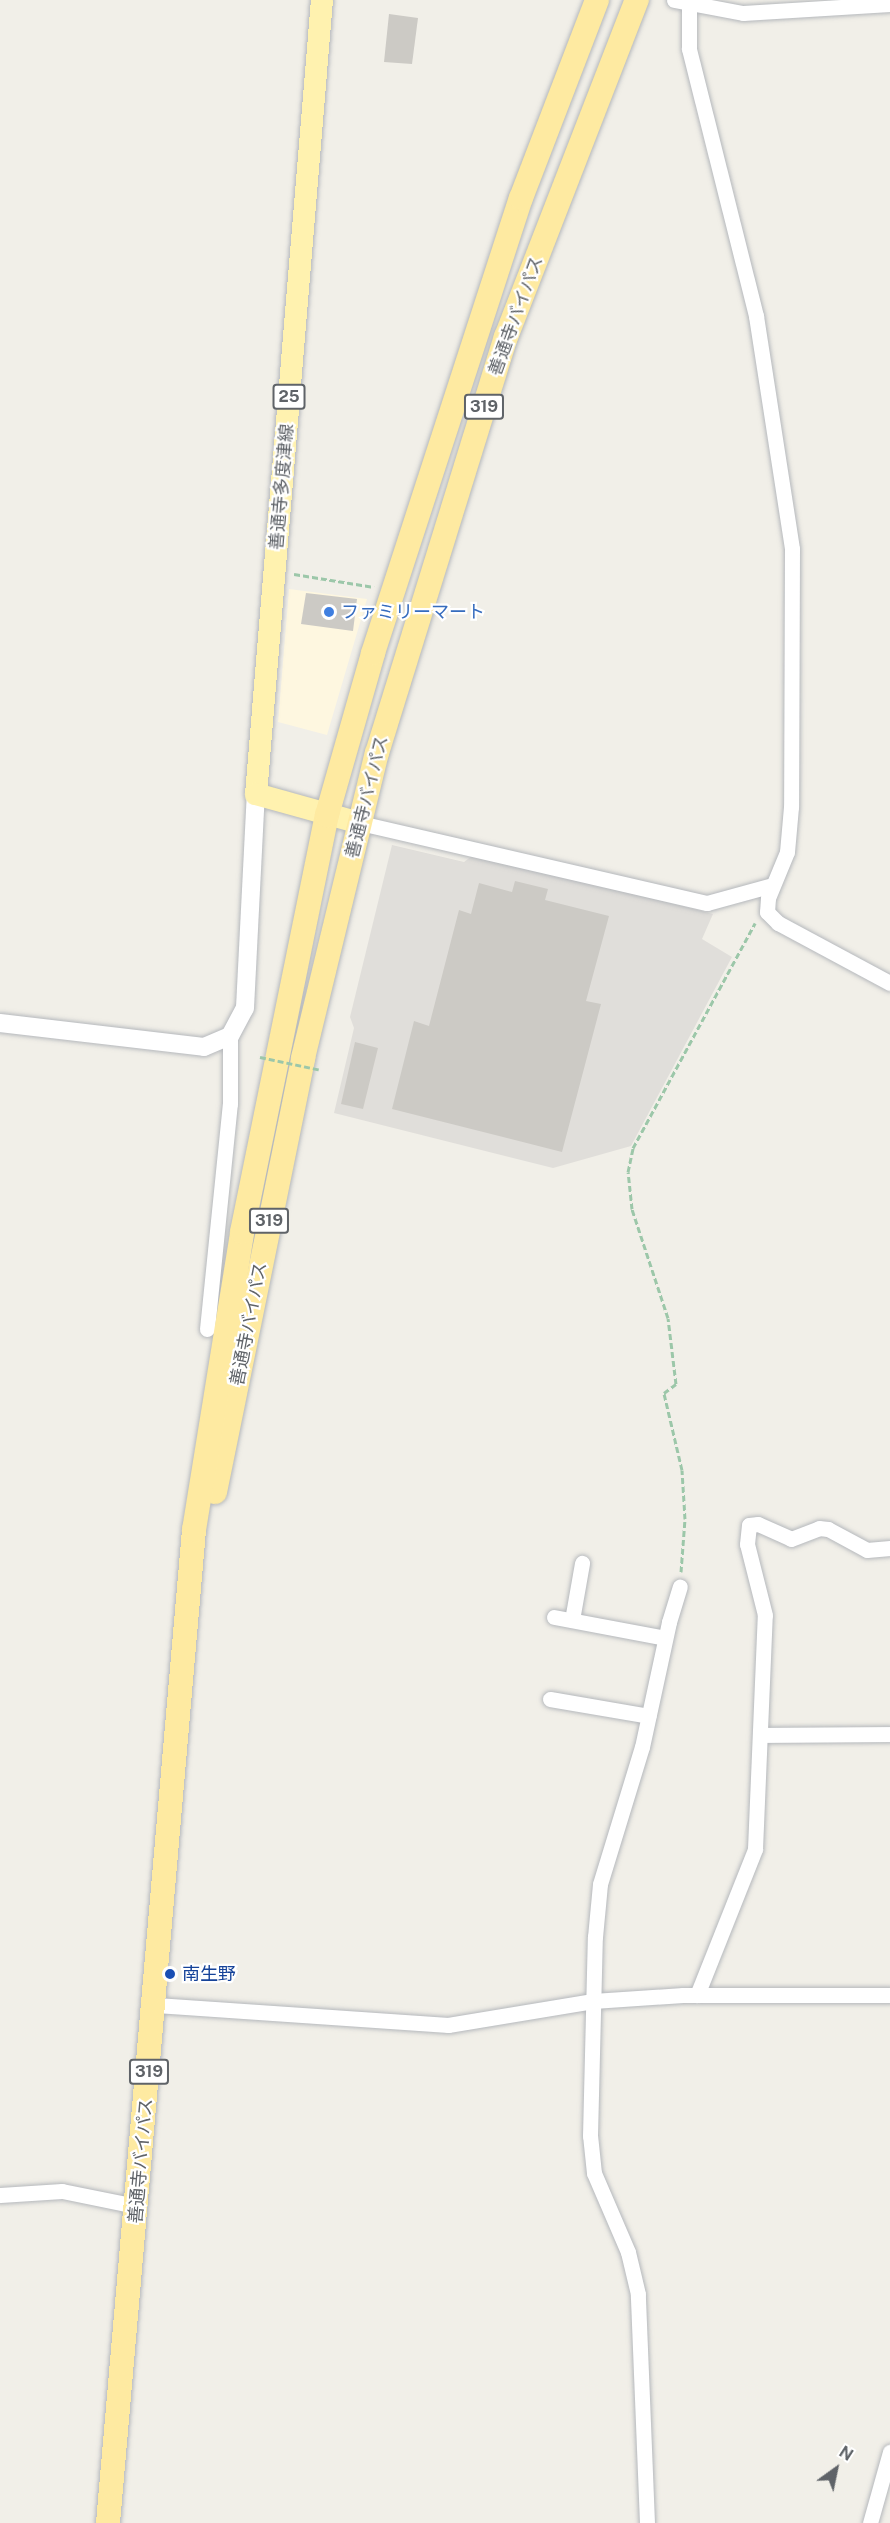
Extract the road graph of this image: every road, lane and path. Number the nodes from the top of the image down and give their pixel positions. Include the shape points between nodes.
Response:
1 (322, 0) edge
2 (597, 0) edge
3 (637, 0) edge
4 (681, 1) edge
5 (890, 4) edge
6 (274, 572) junction
7 (377, 588) dead end
8 (256, 794) junction
9 (327, 815) junction
10 (360, 824) junction
11 (770, 891) junction
12 (890, 983) edge
13 (0, 1023) edge
14 (230, 1035) junction
15 (260, 1057) dead end
16 (321, 1070) dead end
17 (207, 1329) dead end
18 (890, 1548) edge
19 (582, 1563) dead end
20 (680, 1587) joint
21 (554, 1617) dead end
22 (185, 1620) junction
23 (572, 1620) junction
24 (665, 1638) junction
25 (550, 1699) dead end
26 (649, 1716) junction
27 (890, 1734) edge
28 (761, 1736) junction
29 (697, 1995) junction
30 (890, 1995) edge
31 (593, 2001) junction
32 (156, 2005) junction
33 (0, 2195) edge
34 (136, 2206) junction
35 (890, 2452) edge
36 (108, 2523) edge
37 (647, 2523) edge
38 (870, 2523) edge

1 - 6 main road, 善通寺多度津線 / 25
2 - 9 highway, 善通寺バイパス / 319 via 521,198 408,537
3 - 10 highway, 善通寺バイパス / 319 via 506,337 438,548
4 - 5 street via 743,13
4 - 11 street via 756,316 789,520 791,807 787,852
6 - 7 path
6 - 8 main road, 善通寺多度津線 / 25
8 - 9 main road
8 - 14 street via 245,1008
9 - 10 main road
9 - 22 highway, 善通寺バイパス / 319 via 242,1232 194,1530
10 - 11 street via 708,903
10 - 22 highway, 善通寺バイパス / 319 via 303,1058
11 - 12 street via 767,912 778,923
11 - 20 path via 633,1148 628,1172 632,1209 668,1318 676,1384 664,1393 682,1470 685,1509
13 - 14 street via 204,1047
14 - 17 street via 230,1104
15 - 16 path, bridge
18 - 28 street via 867,1550 828,1529 819,1528 791,1539 758,1524 749,1525 747,1544 765,1615
19 - 23 street
20 - 24 street
21 - 23 street
22 - 32 highway, 善通寺バイパス / 319
23 - 24 street
24 - 26 street
25 - 26 street
26 - 31 street via 600,1884
27 - 28 street
28 - 29 street via 755,1849
29 - 30 street
29 - 31 street
31 - 32 street via 448,2025
31 - 37 street via 590,2136 594,2173 628,2252 638,2294
32 - 34 highway, 善通寺バイパス / 319
33 - 34 street via 62,2191
34 - 36 highway, 善通寺バイパス / 319
35 - 38 street

